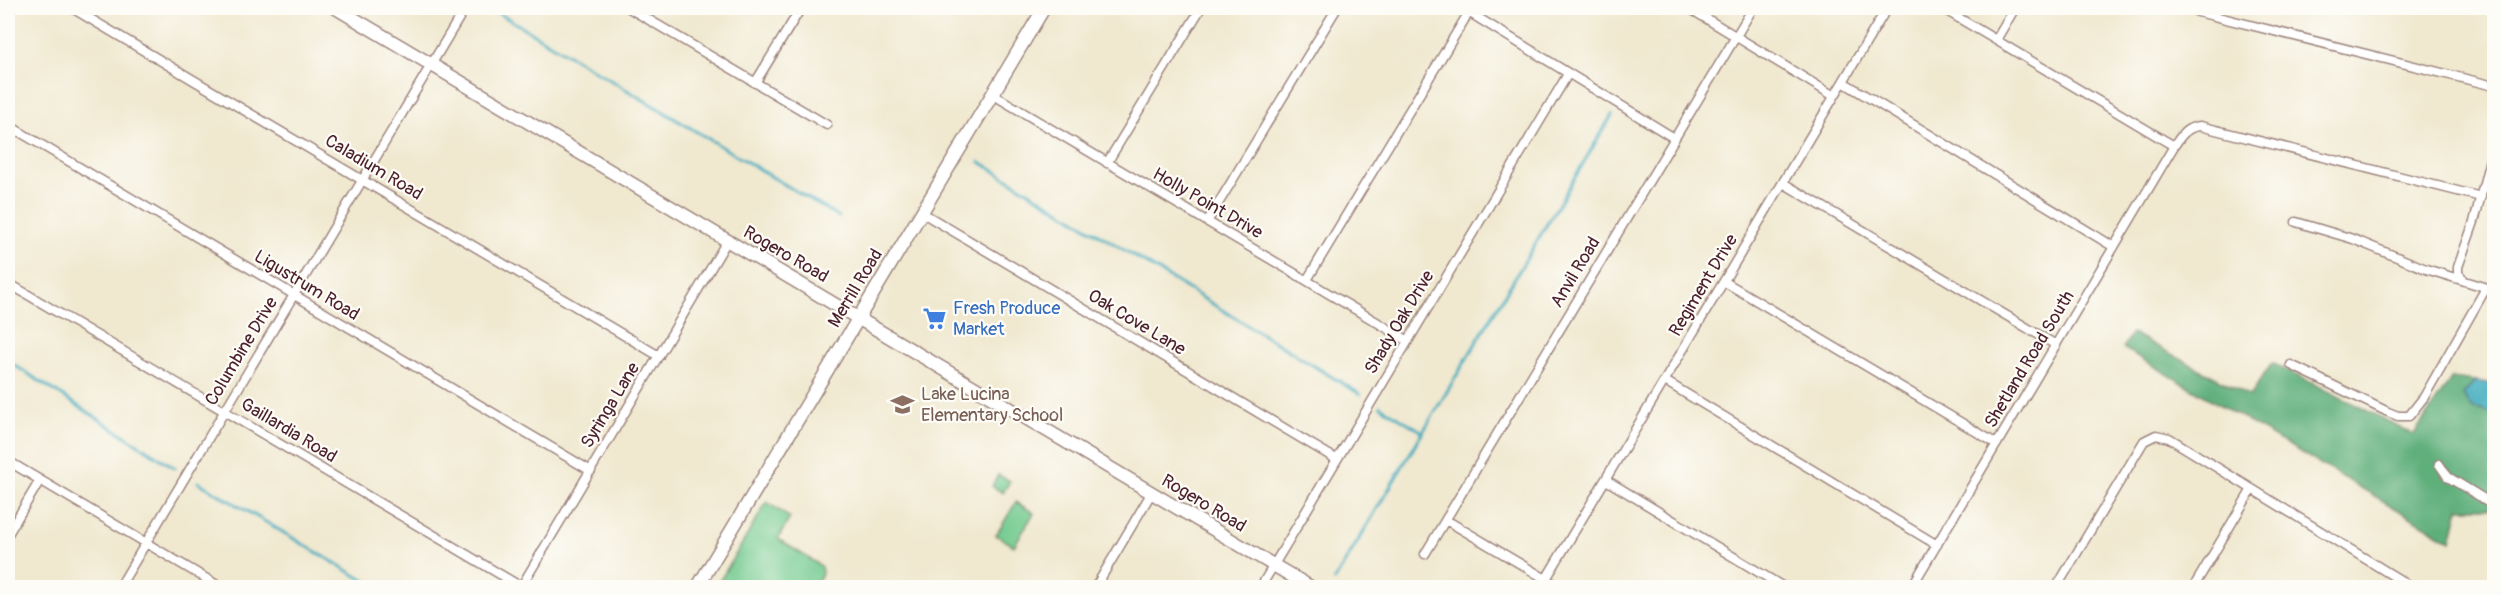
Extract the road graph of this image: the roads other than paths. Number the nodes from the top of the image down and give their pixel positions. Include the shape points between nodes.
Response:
1 (72, 8) edge
2 (336, 8) edge
3 (465, 8) edge
4 (629, 8) edge
5 (801, 8) edge
6 (1044, 8) edge
7 (1201, 8) edge
8 (1337, 8) edge
9 (1689, 8) edge
10 (1753, 8) edge
11 (1887, 8) edge
12 (1942, 8) edge
13 (2015, 8) edge
14 (2188, 8) edge
15 (1466, 10) edge
16 (1736, 36) junction
17 (1996, 40) junction
18 (431, 64) junction
19 (1568, 74) junction
20 (1843, 82) junction
21 (755, 83) junction
22 (2494, 86) edge
23 (992, 94) junction
24 (1834, 96) junction
25 (8, 125) edge
26 (827, 125) dead end
27 (1674, 138) junction
28 (2494, 144) edge
29 (2174, 146) junction
30 (1107, 163) junction
31 (2491, 174) edge
32 (362, 179) junction
33 (1783, 183) junction
34 (2481, 197) junction
35 (921, 212) junction
36 (1207, 222) junction
37 (2296, 222) dead end
38 (727, 241) junction
39 (2114, 247) junction
40 (1307, 280) junction
41 (2464, 280) junction
42 (1725, 282) junction
43 (8, 283) edge
44 (2490, 289) edge
45 (293, 296) junction
46 (858, 317) junction
47 (1407, 340) junction
48 (2056, 345) junction
49 (658, 356) junction
50 (2291, 365) dead end
51 (1665, 381) junction
52 (224, 411) junction
53 (1997, 444) junction
54 (1336, 459) junction
55 (8, 461) edge
56 (2439, 464) dead end
57 (591, 471) junction
58 (40, 480) junction
59 (1606, 480) junction
60 (2252, 489) junction
61 (1152, 492) junction
62 (2494, 505) edge
63 (1446, 520) junction
64 (8, 534) edge
65 (146, 542) junction
66 (1937, 545) junction
67 (1425, 554) dead end
68 (1273, 564) junction
69 (1546, 579) junction
70 (522, 587) edge
71 (119, 588) edge
72 (222, 588) edge
73 (697, 588) edge
74 (1095, 588) edge
75 (1260, 588) edge
76 (1312, 588) edge
77 (1561, 588) edge
78 (1785, 588) edge
79 (1911, 588) edge
80 (2056, 588) edge
81 (2193, 588) edge
82 (2413, 588) edge

1 - 32 street, Caladium Road
2 - 18 main road, Rogero Road
3 - 18 street, Columbine Drive
4 - 21 street
5 - 21 street
6 - 23 main road, Merrill Road
7 - 30 street
8 - 36 street
9 - 16 street
10 - 16 street, Anvil Road
11 - 20 street, Regiment Drive
12 - 17 street
13 - 17 street
14 - 22 street
15 - 19 street
15 - 40 street
16 - 24 street
16 - 27 street, Anvil Road
17 - 29 street
18 - 32 street, Columbine Drive
18 - 38 main road, Rogero Road
19 - 27 street
19 - 47 street, Shady Oak Drive
20 - 24 street, Regiment Drive
20 - 39 street
21 - 26 street
23 - 30 street, Holly Point Drive
23 - 35 main road, Merrill Road
24 - 33 street, Regiment Drive
25 - 45 street, Ligustrum Road
27 - 63 street, Anvil Road
28 - 31 street
29 - 34 street, Shetland Road South via 2182,134 2200,126
29 - 39 street, Shetland Road South
30 - 36 street, Holly Point Drive
31 - 34 street
32 - 45 street, Columbine Drive
32 - 49 street, Caladium Road
33 - 42 street, Regiment Drive
33 - 48 street
34 - 41 street via 2458,267
35 - 46 main road, Merrill Road
35 - 54 street, Oak Cove Lane
36 - 40 street, Holly Point Drive
37 - 41 street
38 - 46 main road, Rogero Road
38 - 49 street, Syringa Lane
39 - 48 street, Shetland Road South
40 - 47 street, Holly Point Drive
41 - 44 street
42 - 51 street, Regiment Drive
42 - 53 street
43 - 52 street, Gaillardia Road
44 - 50 street via 2409,416 2388,412
45 - 52 street, Columbine Drive
45 - 57 street, Ligustrum Road
46 - 61 main road, Rogero Road
46 - 73 main road, Merrill Road
47 - 54 street, Shady Oak Drive
48 - 53 street, Shetland Road South
49 - 57 street, Syringa Lane
51 - 59 street, Regiment Drive
51 - 66 street
52 - 65 street, Columbine Drive
52 - 70 street, Gaillardia Road
53 - 66 street, Shetland Road South
54 - 68 street, Shady Oak Drive
55 - 58 street
56 - 62 street via 2448,477
57 - 70 street, Syringa Lane
58 - 64 street
58 - 65 street
59 - 69 street, Regiment Drive
59 - 78 street
60 - 80 street via 2169,438 2156,435 2144,441
60 - 81 street
60 - 82 street
61 - 68 main road, Rogero Road
61 - 74 street
63 - 67 street, Anvil Road
63 - 69 street
65 - 71 street, Columbine Drive
65 - 72 street
66 - 79 street, Shetland Road South
68 - 75 street, Shady Oak Drive
68 - 76 main road, Rogero Road
69 - 77 street

